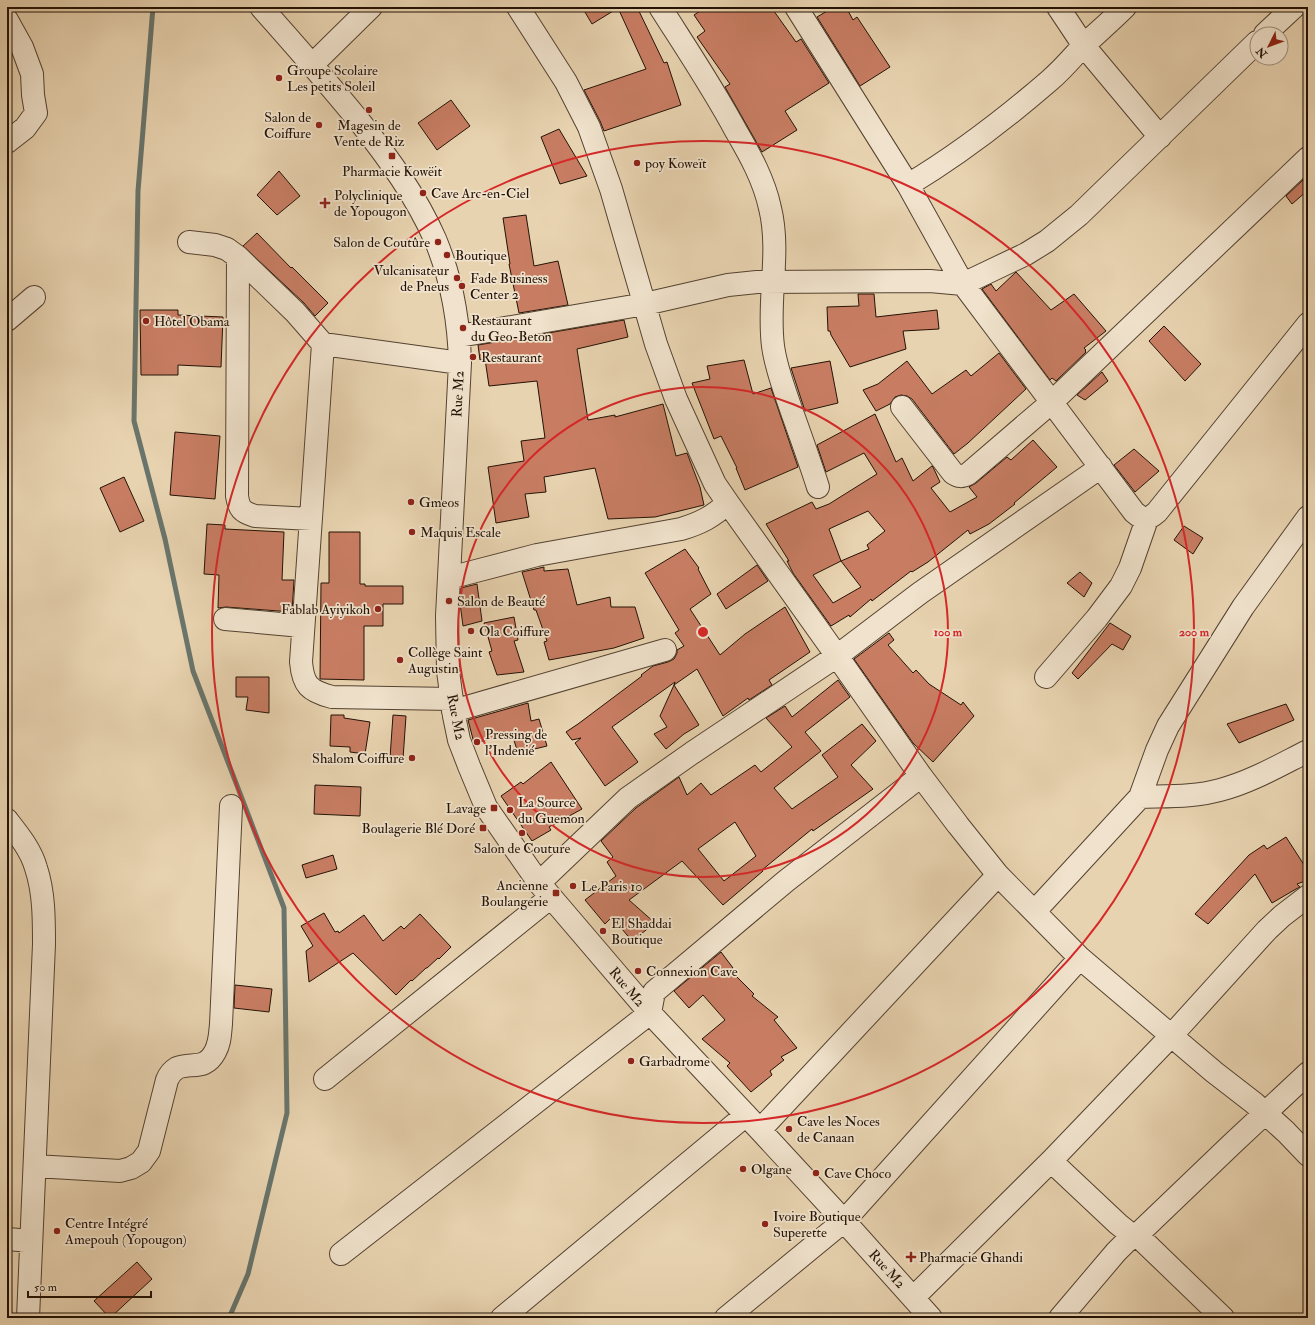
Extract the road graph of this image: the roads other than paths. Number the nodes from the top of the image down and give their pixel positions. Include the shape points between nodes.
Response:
1 (261, 7) edge
2 (371, 7) edge
3 (518, 7) edge
4 (660, 7) edge
5 (796, 7) edge
6 (1058, 7) edge
7 (1126, 7) edge
8 (1294, 7) edge
9 (7, 20) edge
10 (1274, 26) edge
11 (1084, 46) junction
12 (1249, 50) edge
13 (313, 64) junction
14 (1160, 137) junction
15 (7, 142) edge
16 (1308, 158) edge
17 (908, 185) junction
18 (190, 242) dead end
19 (238, 257) junction
20 (772, 282) junction
21 (963, 284) junction
22 (34, 297) dead end
23 (645, 304) junction
24 (7, 320) edge
25 (1308, 324) edge
26 (459, 336) junction
27 (323, 344) junction
28 (460, 363) junction
29 (1052, 402) junction
30 (902, 407) dead end
31 (1102, 467) junction
32 (818, 487) dead end
33 (728, 503) junction
34 (1308, 517) edge
35 (311, 519) junction
36 (1146, 519) junction
37 (449, 578) junction
38 (225, 619) dead end
39 (302, 626) junction
40 (665, 650) dead end
41 (837, 656) junction
42 (1046, 677) dead end
43 (452, 705) junction
44 (1308, 751) edge
45 (921, 776) junction
46 (1140, 798) junction
47 (231, 806) dead end
48 (7, 820) edge
49 (998, 875) junction
50 (545, 890) junction
51 (1308, 896) edge
52 (1035, 911) junction
53 (1080, 958) junction
54 (650, 1013) junction
55 (1171, 1036) junction
56 (1308, 1073) edge
57 (325, 1079) dead end
58 (1265, 1113) junction
59 (753, 1122) junction
60 (1308, 1155) edge
61 (1051, 1161) junction
62 (35, 1166) junction
63 (844, 1221) junction
64 (1137, 1235) junction
65 (7, 1239) edge
66 (31, 1241) junction
67 (341, 1254) dead end
68 (913, 1298) junction
69 (28, 1318) edge
70 (502, 1318) edge
71 (726, 1318) edge
72 (931, 1318) edge
73 (1060, 1318) edge
74 (1223, 1318) edge

1 - 13 street, Rue M2
2 - 13 street
3 - 23 street via 566,82 589,127 611,189
4 - 20 street via 728,116 763,185 775,232
5 - 17 street
6 - 11 street
7 - 11 street
8 - 10 street
9 - 15 street via 22,47 32,74 36,113 25,128
11 - 14 street
11 - 17 street via 1050,81 1001,121
12 - 14 street
13 - 26 street, Rue M2 via 388,158 413,196 435,240 444,266
14 - 21 street via 1079,215 1047,241 1026,254
16 - 29 street
17 - 21 street
18 - 19 street via 216,245
19 - 27 street via 295,312
19 - 35 street via 239,507 255,516
20 - 21 street via 930,281
20 - 23 street via 728,285
20 - 32 street via 773,338 777,369
21 - 29 street
22 - 24 street
23 - 26 street
23 - 33 street via 676,399 714,484
25 - 36 street via 1158,512
26 - 28 street, Rue M2
27 - 28 street
27 - 35 street
28 - 37 street, Rue M2
29 - 30 street via 963,477 953,473
29 - 31 street
31 - 36 street via 1134,512
31 - 41 street via 920,593
33 - 37 street via 699,523 681,529 537,555
33 - 41 street
34 - 46 street via 1243,607 1168,726
35 - 39 street
36 - 42 street via 1130,568 1121,586
37 - 43 street, Rue M2 via 448,671
38 - 39 street
39 - 43 street via 302,675 308,686 320,694
40 - 43 street
41 - 45 street
41 - 50 street via 692,752 628,798
43 - 50 street, Rue M2 via 459,740 486,807
44 - 46 street via 1220,790 1196,795
45 - 49 street
45 - 54 street via 786,881 654,992
46 - 52 street
47 - 62 street via 222,1024 215,1052 208,1061 177,1068 170,1073 149,1152 141,1162 120,1171
48 - 62 street via 25,845 36,867 44,918
49 - 52 street
49 - 59 street
50 - 54 street, Rue M2
50 - 57 street
51 - 55 street via 1267,930
52 - 53 street
53 - 55 street
53 - 63 street
54 - 59 street, Rue M2
54 - 67 street
55 - 58 street
55 - 61 street
56 - 58 street
58 - 60 street
58 - 64 street
59 - 63 street, Rue M2
59 - 70 street
61 - 64 street via 1118,1224
61 - 68 street
62 - 66 street
63 - 68 street, Rue M2
63 - 71 street
64 - 73 street via 1116,1252
64 - 74 street
65 - 66 street
66 - 69 street
68 - 72 street, Rue M2

